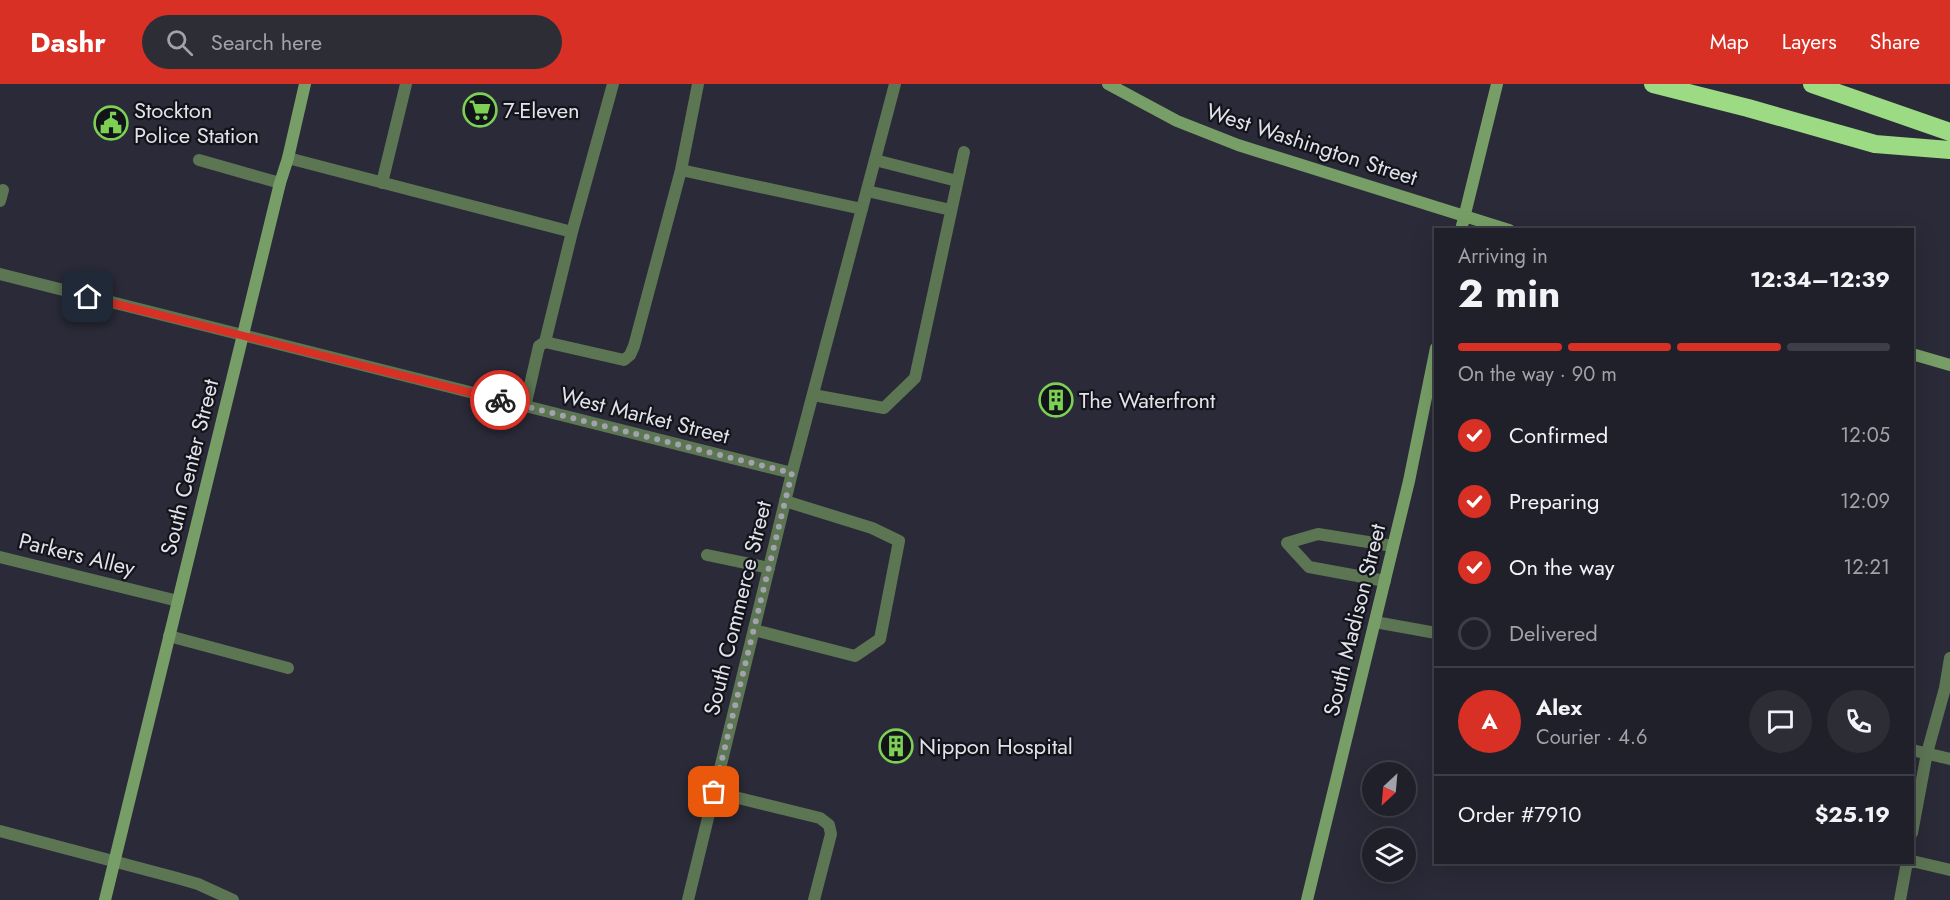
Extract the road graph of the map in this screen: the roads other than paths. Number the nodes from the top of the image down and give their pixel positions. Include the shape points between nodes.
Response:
1 (305, 84) edge
2 (406, 84) edge
3 (614, 84) edge
4 (698, 84) edge
5 (895, 84) edge
6 (1107, 84) edge
7 (1497, 84) edge
8 (1653, 84) edge
9 (1812, 84) edge
10 (1950, 132) edge
11 (1950, 150) edge
12 (964, 152) dead end
13 (288, 158) junction
14 (199, 160) dead end
15 (875, 160) junction
16 (681, 170) junction
17 (957, 181) junction
18 (280, 183) junction
19 (382, 183) junction
20 (867, 191) junction
21 (862, 209) junction
22 (951, 210) junction
23 (1465, 216) junction
24 (1462, 228) edge
25 (1503, 228) edge
26 (572, 232) junction
27 (0, 274) edge
28 (243, 335) junction
29 (544, 342) junction
30 (1914, 355) edge
31 (1434, 358) edge
32 (1950, 365) edge
33 (813, 395) junction
34 (525, 407) junction
35 (792, 473) junction
36 (785, 501) junction
37 (1393, 546) junction
38 (707, 555) dead end
39 (0, 557) edge
40 (769, 568) junction
41 (1385, 581) junction
42 (178, 601) junction
43 (1375, 622) junction
44 (754, 630) junction
45 (1434, 633) edge
46 (169, 636) junction
47 (1950, 658) edge
48 (288, 668) dead end
49 (1914, 750) edge
50 (1927, 753) junction
51 (1950, 759) edge
52 (714, 792) junction
53 (1914, 822) edge
54 (0, 831) edge
55 (115, 861) junction
56 (1914, 861) edge
57 (1907, 864) edge
58 (1950, 870) edge
59 (105, 900) edge
60 (233, 900) edge
61 (688, 900) edge
62 (814, 900) edge
63 (1307, 900) edge
64 (1900, 900) edge

1 - 13 main road, South Center Street
2 - 19 street
3 - 26 street
4 - 16 street
5 - 15 street, South Commerce Street
6 - 23 main road, West Washington Street via 1177,121 1238,145
7 - 23 main road
8 - 11 highway via 1875,144
9 - 10 highway
12 - 17 street
13 - 18 main road, South Center Street
13 - 19 street
14 - 18 street
15 - 17 street
15 - 20 street, South Commerce Street
16 - 21 street
16 - 29 street via 630,355 624,360
17 - 22 street
18 - 28 main road, South Center Street
19 - 26 street
20 - 21 street, South Commerce Street
20 - 22 street
21 - 33 street, South Commerce Street
22 - 33 street via 915,378 884,408
23 - 24 main road
23 - 25 main road, West Washington Street
26 - 29 street
27 - 28 street, West Market Street
28 - 34 street, West Market Street
28 - 42 main road, South Center Street
29 - 34 street via 539,346
30 - 32 main road
31 - 37 main road, South Madison Street
33 - 35 street, South Commerce Street
34 - 35 street, West Market Street
35 - 36 street, South Commerce Street
36 - 40 street, South Commerce Street
36 - 44 street via 872,528 899,541 880,639 855,656
37 - 41 main road, South Madison Street
37 - 41 street via 1318,534 1287,543 1310,567
38 - 40 street
39 - 42 street, Parkers Alley
40 - 44 street, South Commerce Street
41 - 43 main road, South Madison Street
42 - 46 main road, South Center Street
43 - 45 street
43 - 63 main road, South Madison Street
44 - 52 street, South Commerce Street
46 - 48 street
46 - 55 main road, South Center Street
47 - 50 street
49 - 50 street
50 - 51 street
50 - 53 street
52 - 61 street, South Commerce Street
52 - 62 street via 820,818 829,825 831,834
54 - 55 street
55 - 59 main road, South Center Street
55 - 60 street via 198,884
56 - 58 street
57 - 64 street

